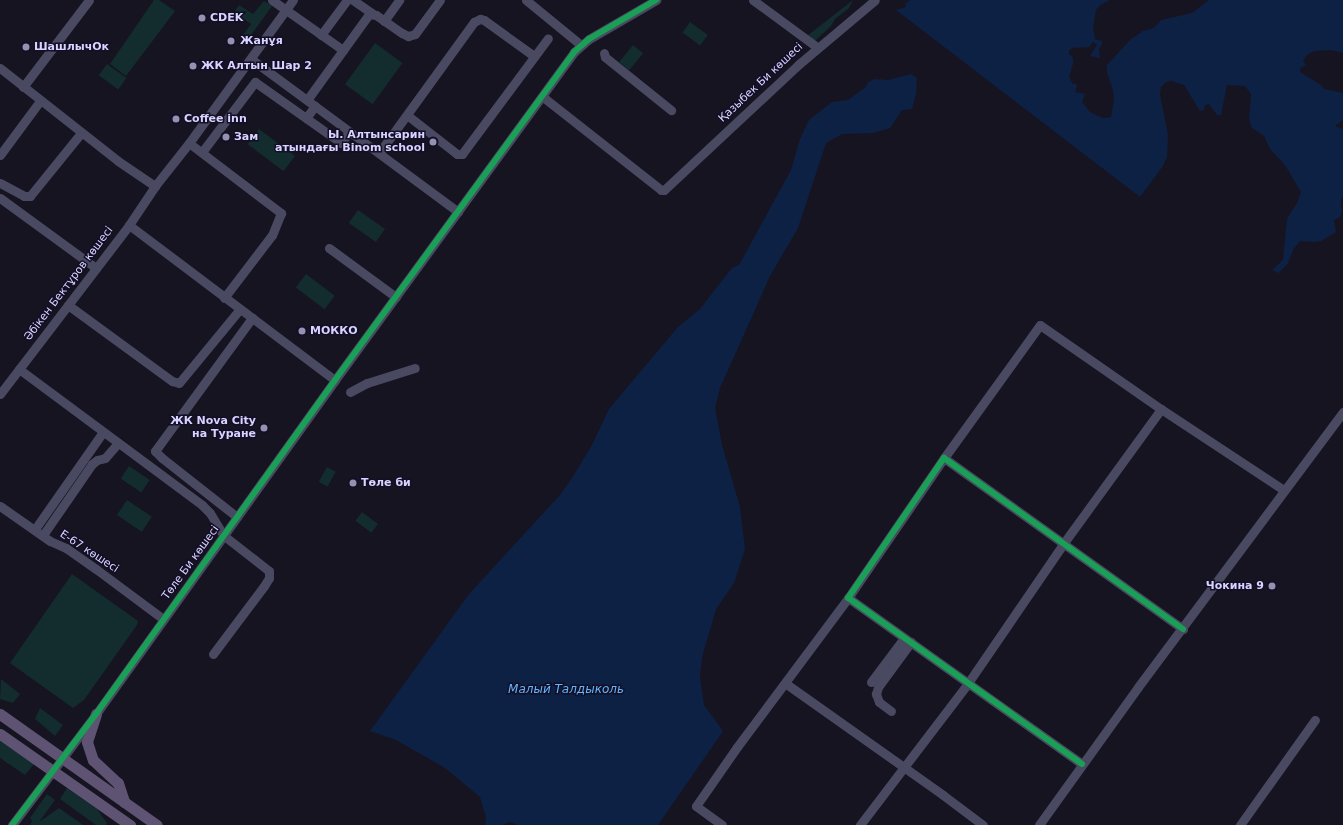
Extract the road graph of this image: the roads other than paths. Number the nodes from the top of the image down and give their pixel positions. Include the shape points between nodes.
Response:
1 (89, 0) edge
2 (272, 0) edge
3 (293, 0) edge
4 (347, 0) edge
5 (353, 0) edge
6 (399, 0) edge
7 (440, 0) edge
8 (526, 0) edge
9 (656, 0) edge
10 (753, 0) edge
11 (875, 0) edge
12 (286, 10) junction
13 (373, 14) junction
14 (384, 20) junction
15 (321, 35) junction
16 (548, 38) dead end
17 (581, 45) junction
18 (817, 47) junction
19 (343, 50) junction
20 (604, 53) dead end
21 (534, 56) junction
22 (251, 59) junction
23 (0, 68) edge
24 (23, 87) junction
25 (543, 97) junction
26 (307, 100) junction
27 (40, 101) junction
28 (315, 106) junction
29 (671, 110) dead end
30 (407, 115) junction
31 (306, 118) junction
32 (349, 132) junction
33 (81, 133) junction
34 (189, 143) junction
35 (202, 152) junction
36 (379, 153) junction
37 (0, 155) edge
38 (0, 182) edge
39 (155, 186) junction
40 (0, 198) edge
41 (458, 212) junction
42 (129, 225) junction
43 (329, 248) dead end
44 (96, 268) junction
45 (396, 297) junction
46 (224, 298) junction
47 (68, 305) junction
48 (240, 309) junction
49 (252, 318) junction
50 (415, 368) dead end
51 (19, 369) junction
52 (335, 380) junction
53 (350, 392) dead end
54 (0, 394) edge
55 (1161, 409) junction
56 (1343, 412) edge
57 (103, 432) junction
58 (118, 443) junction
59 (944, 458) junction
60 (1284, 490) junction
61 (0, 506) edge
62 (237, 517) junction
63 (35, 529) junction
64 (43, 535) junction
65 (223, 535) junction
66 (1063, 544) junction
67 (848, 598) junction
68 (164, 619) junction
69 (1183, 629) junction
70 (907, 640) junction
71 (213, 654) dead end
72 (871, 682) dead end
73 (785, 683) junction
74 (968, 683) junction
75 (891, 711) dead end
76 (0, 714) edge
77 (96, 714) junction
78 (1315, 720) dead end
79 (0, 734) edge
80 (62, 758) junction
81 (1082, 764) junction
82 (903, 766) junction
83 (52, 771) junction
84 (124, 802) junction
85 (12, 825) edge
86 (130, 825) edge
87 (157, 825) edge
88 (722, 825) edge
89 (860, 825) edge
90 (983, 825) edge
91 (1039, 825) edge
92 (1240, 825) edge

1 - 24 street
2 - 12 street
3 - 12 street, Әбікен Бектұров көшесі
4 - 15 street
5 - 13 street
6 - 14 street
7 - 14 street via 414,34 408,36
8 - 17 street
9 - 17 street
10 - 18 street
11 - 18 street, Қазыбек Би көшесі
12 - 15 street
12 - 22 street, Әбікен Бектұров көшесі
13 - 14 street
13 - 19 street via 366,18
15 - 19 street
16 - 21 street
17 - 25 street, Төле Би көшесі
18 - 25 street, Қазыбек Би көшесі via 667,188 661,190
19 - 26 street
20 - 29 street via 605,57
21 - 30 street via 480,19 474,22
21 - 30 street via 462,154 457,154
22 - 26 street
22 - 34 street, Әбікен Бектұров көшесі
23 - 24 street
24 - 27 street
25 - 41 street, Төле Би көшесі
26 - 28 street
27 - 33 street
27 - 37 street
28 - 31 street
28 - 32 street
30 - 36 street
31 - 32 street via 341,143
31 - 35 street via 255,82
32 - 36 street
33 - 38 street via 30,196 24,196
33 - 39 street
34 - 35 street
34 - 39 street, Әбікен Бектұров көшесі
35 - 46 street via 281,213 272,235
36 - 41 street
39 - 42 street, Әбікен Бектұров көшесі
40 - 44 street
41 - 45 street, Төле Би көшесі
42 - 44 street, Әбікен Бектұров көшесі
42 - 46 street
43 - 45 street
44 - 47 street, Әбікен Бектұров көшесі
45 - 52 street, Төле Би көшесі
46 - 48 street
47 - 48 street via 172,381 180,383
47 - 51 street, Әбікен Бектұров көшесі
48 - 49 street
49 - 52 street
49 - 62 street via 155,451
50 - 53 street via 367,383
51 - 54 street, Әбікен Бектұров көшесі
51 - 57 street
52 - 62 street, Төле Би көшесі
55 - 59 street via 1040,325
55 - 60 street
55 - 66 street
56 - 60 street
57 - 58 street
57 - 63 street
58 - 64 street via 105,458 92,464
58 - 65 street via 202,505
59 - 66 street
59 - 67 street
60 - 69 street
61 - 63 street, Е-67 көшесі
62 - 65 street, Төле Би көшесі
63 - 64 street, Е-67 көшесі
64 - 68 street, Е-67 көшесі via 96,569
65 - 68 street, Төле Би көшесі
65 - 71 street via 266,568 270,574 264,586
66 - 69 street
66 - 74 street
67 - 70 street
67 - 73 street
68 - 77 street, Төле Би көшесі
69 - 81 street
70 - 72 street
70 - 74 street
70 - 75 street via 876,694 879,702
73 - 82 street
73 - 88 street via 696,806
74 - 81 street
74 - 82 street
76 - 80 main road
77 - 80 street, Төле Би көшесі
77 - 84 main road via 87,742 93,760 118,783
78 - 92 street
79 - 83 main road
80 - 83 street, Төле Би көшесі
80 - 84 main road
81 - 91 street
82 - 89 street
82 - 90 street
83 - 85 street
83 - 86 main road
84 - 87 main road

